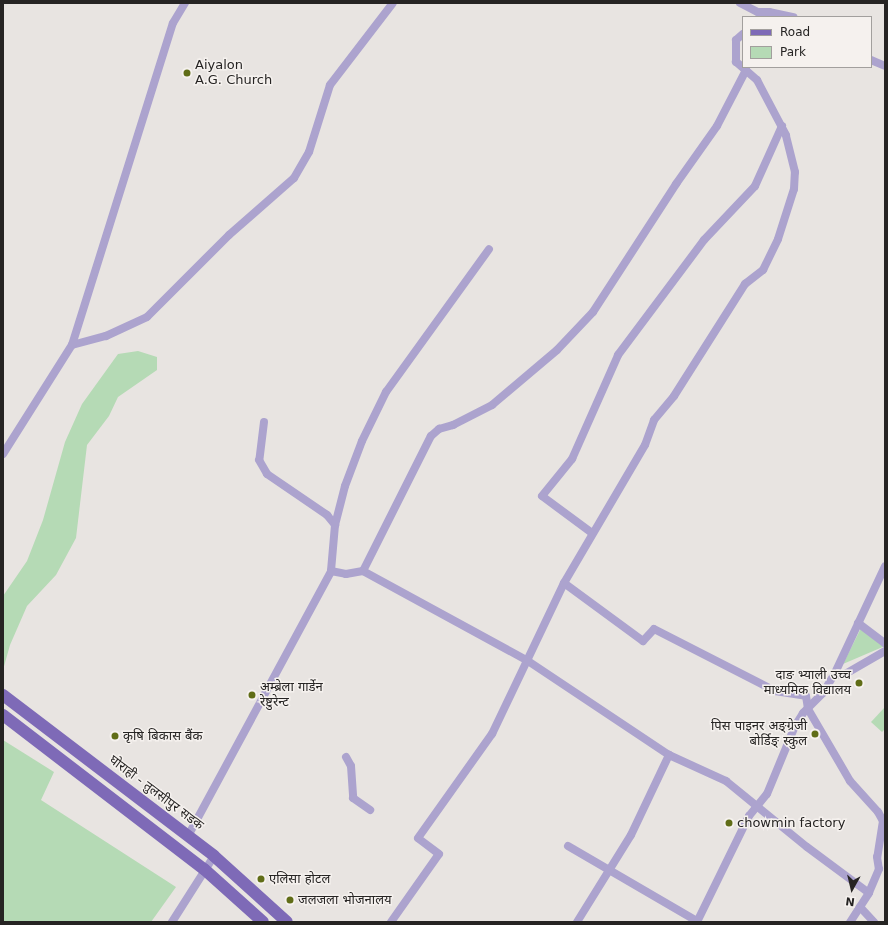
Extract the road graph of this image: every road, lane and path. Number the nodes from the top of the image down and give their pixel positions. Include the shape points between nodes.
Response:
1 (185, 3) edge
2 (393, 3) edge
3 (740, 3) edge
4 (747, 9) junction
5 (750, 16) edge
6 (787, 16) edge
7 (742, 35) edge
8 (872, 60) edge
9 (885, 66) edge
10 (742, 67) edge
11 (744, 68) edge
12 (746, 70) junction
13 (782, 126) junction
14 (489, 249) dead end
15 (72, 345) junction
16 (264, 422) dead end
17 (3, 454) edge
18 (335, 526) junction
19 (592, 532) junction
20 (885, 566) edge
21 (331, 571) junction
22 (363, 571) junction
23 (882, 580) edge
24 (564, 583) junction
25 (858, 623) junction
26 (885, 643) edge
27 (885, 651) edge
28 (528, 661) junction
29 (834, 674) junction
30 (3, 695) edge
31 (808, 708) junction
32 (3, 715) edge
33 (669, 755) junction
34 (346, 757) dead end
35 (758, 805) junction
36 (370, 810) dead end
37 (188, 836) junction
38 (568, 846) dead end
39 (214, 856) junction
40 (204, 869) junction
41 (608, 869) junction
42 (869, 893) junction
43 (860, 907) junction
44 (697, 921) edge
45 (172, 922) edge
46 (263, 922) edge
47 (286, 922) edge
48 (391, 922) edge
49 (577, 922) edge
50 (850, 922) edge
51 (874, 922) edge

1 - 15 street via 174,23
2 - 15 street via 330,85 309,152 294,178 229,236 147,317 106,336
3 - 4 street
4 - 5 street
4 - 6 street
7 - 10 street via 736,40 734,53 736,62
8 - 9 street
11 - 12 street
12 - 13 street via 757,80
12 - 22 street via 717,126 593,312 557,350 492,405 453,425 439,429 431,436
13 - 19 street via 795,172 794,189 778,239 763,270 745,284 674,396 654,420 646,445
13 - 19 street via 755,186 704,240 618,355 572,459 542,496
14 - 18 street via 386,392 362,441 345,486
15 - 17 street
16 - 18 street via 259,460 267,474 327,516
18 - 21 street
19 - 24 street
20 - 23 street
21 - 22 street via 346,574
21 - 37 street
22 - 28 street
23 - 25 street
24 - 28 street
24 - 31 street via 643,642 654,629 775,691 806,696
25 - 26 street
25 - 29 street
27 - 29 street via 847,673
28 - 33 street
28 - 48 street via 492,734 418,838 439,854
29 - 31 street via 823,694
30 - 37 main road, घोराही - तुलसीपुर सडक
31 - 35 street via 795,726 767,794
31 - 42 street via 850,781 883,821 877,857 879,869
32 - 40 main road
33 - 35 street via 726,781
33 - 41 street via 631,836
34 - 36 street via 352,766 353,798
35 - 42 street via 807,847
35 - 44 street via 749,816
37 - 39 main road, घोराही - तुलसीपुर सडक
38 - 41 street
39 - 40 street
39 - 47 main road, घोराही - तुलसीपुर सडक
40 - 45 street
40 - 46 main road
41 - 44 street
41 - 49 street
42 - 43 street
43 - 50 street
43 - 51 street

